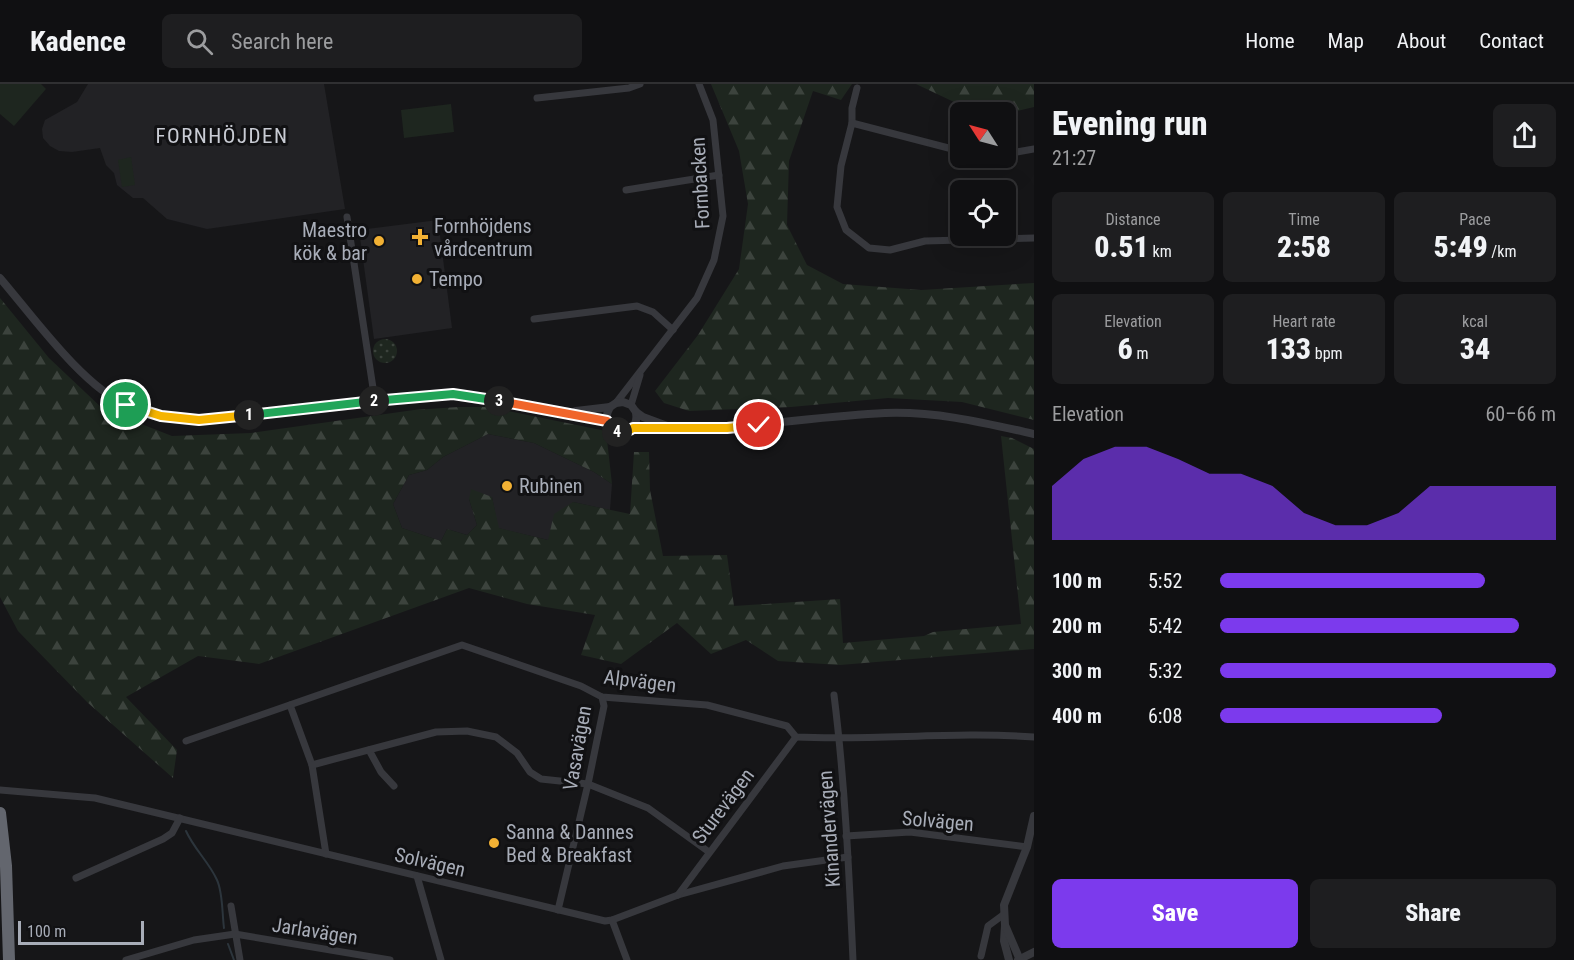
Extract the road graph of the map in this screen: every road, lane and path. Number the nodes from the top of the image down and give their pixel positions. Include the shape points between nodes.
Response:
1 (640, 84) edge
2 (699, 84) edge
3 (857, 88) dead end
4 (537, 98) dead end
5 (852, 123) junction
6 (950, 148) edge
7 (1034, 149) edge
8 (1016, 152) edge
9 (719, 175) junction
10 (626, 190) dead end
11 (347, 217) dead end
12 (1034, 238) edge
13 (0, 279) edge
14 (534, 320) dead end
15 (674, 330) junction
16 (643, 367) junction
17 (375, 401) junction
18 (613, 405) junction
19 (634, 409) junction
20 (566, 412) junction
21 (607, 421) junction
22 (633, 428) junction
23 (676, 429) junction
24 (1034, 434) edge
25 (834, 695) dead end
26 (602, 697) junction
27 (290, 705) junction
28 (796, 737) junction
29 (1034, 737) edge
30 (839, 739) junction
31 (186, 741) dead end
32 (369, 750) junction
33 (312, 765) junction
34 (588, 784) junction
35 (394, 786) dead end
36 (0, 790) edge
37 (0, 813) edge
38 (1034, 816) edge
39 (180, 818) junction
40 (846, 836) junction
41 (1027, 847) junction
42 (709, 852) junction
43 (326, 854) junction
44 (848, 857) junction
45 (417, 876) junction
46 (76, 878) dead end
47 (678, 895) junction
48 (231, 906) dead end
49 (558, 910) junction
50 (1003, 915) junction
51 (612, 920) junction
52 (1005, 925) junction
53 (235, 934) junction
54 (1034, 952) edge
55 (981, 956) dead end
56 (9, 960) edge
57 (126, 960) edge
58 (240, 960) edge
59 (390, 960) edge
60 (441, 960) edge
61 (627, 960) edge
62 (853, 960) edge
63 (1009, 960) edge
64 (1019, 960) edge

1 - 4 street
2 - 9 street, Fornbacken via 713,120
3 - 5 street
5 - 6 street
5 - 12 street via 841,166 837,207 846,230 869,248 891,250 925,241
7 - 8 street
9 - 10 street
9 - 15 street, Fornbacken via 723,216 714,260 697,298
11 - 17 street
13 - 17 street via 72,362 96,385 126,405 161,416 199,420
14 - 15 street via 637,306 653,312
15 - 16 street, Fornbacken
16 - 18 street, Fornbacken
16 - 19 street, Fornbacken
17 - 20 street via 453,394
18 - 19 street via 623,402
18 - 20 street
18 - 21 street
19 - 22 street via 637,422
19 - 23 street
20 - 21 street
21 - 22 street via 620,433
22 - 23 street
23 - 24 street via 886,413 956,417
25 - 30 street, Kinandervägen
26 - 27 street, Alpvägen via 462,645
26 - 28 street, Alpvägen via 706,705 787,726
26 - 34 street, Vasavägen via 604,706
27 - 31 street, Alpvägen
27 - 33 street
28 - 30 street, Alpvägen
28 - 42 street, Sturevägen
29 - 30 street, Alpvägen via 924,735
30 - 40 street, Kinandervägen
32 - 33 street
32 - 34 street via 436,732 467,730 496,737 542,779
32 - 35 street
33 - 43 street
34 - 42 street via 648,808
34 - 49 street, Vasavägen
36 - 39 street, Solvägen via 95,798
37 - 56 highway
38 - 41 street
39 - 43 street, Solvägen
39 - 46 street via 172,833 163,839
40 - 41 street, Solvägen via 910,832
40 - 44 street, Kinandervägen
41 - 50 street via 1006,896
42 - 47 street, Sturevägen
43 - 45 street, Solvägen
44 - 47 street, Solvägen via 783,866
44 - 62 street, Kinandervägen
45 - 49 street, Solvägen
45 - 60 street
47 - 51 street, Solvägen
48 - 53 street
49 - 51 street, Solvägen
50 - 52 street
50 - 55 street via 988,926
51 - 61 street
52 - 63 street
52 - 64 street
53 - 57 street, Jarlavägen via 194,940
53 - 58 street
53 - 59 street, Jarlavägen
54 - 64 street

